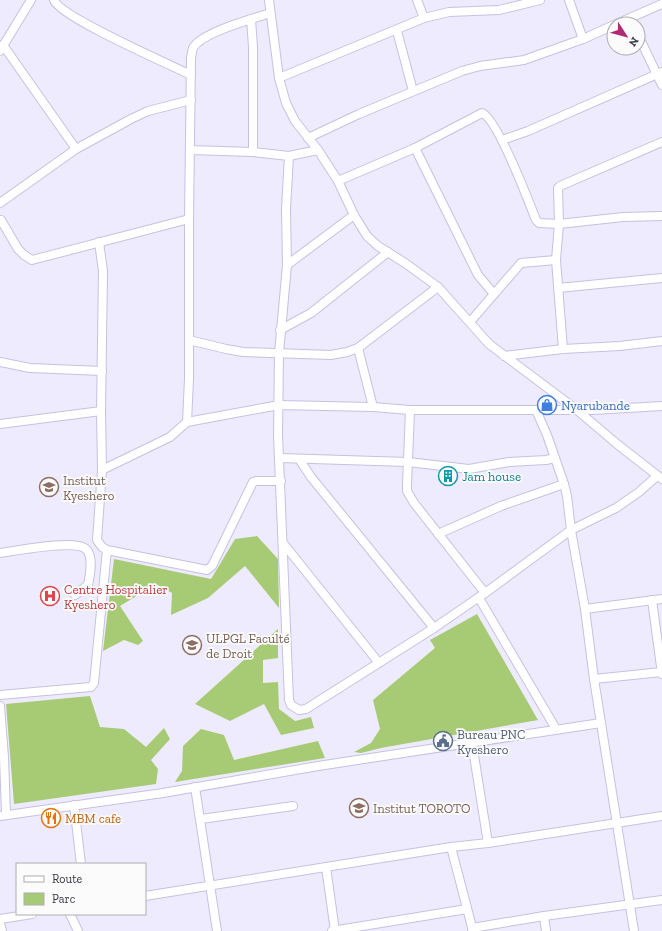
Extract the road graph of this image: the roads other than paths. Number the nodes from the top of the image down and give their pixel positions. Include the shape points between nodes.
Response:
1 (31, 0) edge
2 (54, 0) edge
3 (269, 0) edge
4 (417, 0) edge
5 (540, 0) edge
6 (569, 0) edge
7 (662, 4) edge
8 (270, 13) junction
9 (640, 16) edge
10 (424, 18) junction
11 (251, 19) junction
12 (606, 28) edge
13 (397, 31) junction
14 (583, 39) junction
15 (2, 48) edge
16 (646, 49) edge
17 (660, 73) edge
18 (191, 75) junction
19 (279, 78) junction
20 (662, 85) edge
21 (413, 91) junction
22 (191, 100) junction
23 (308, 138) junction
24 (502, 140) junction
25 (662, 142) edge
26 (415, 148) junction
27 (76, 149) junction
28 (190, 150) junction
29 (318, 150) junction
30 (253, 152) junction
31 (289, 156) junction
32 (338, 181) junction
33 (0, 203) edge
34 (354, 215) junction
35 (662, 216) edge
36 (189, 219) junction
37 (0, 220) edge
38 (559, 224) junction
39 (99, 242) junction
40 (388, 252) junction
41 (556, 260) junction
42 (286, 265) junction
43 (662, 278) edge
44 (438, 287) junction
45 (558, 288) junction
46 (494, 294) junction
47 (470, 322) junction
48 (280, 330) junction
49 (189, 340) junction
50 (662, 341) edge
51 (358, 348) junction
52 (563, 350) junction
53 (280, 353) junction
54 (504, 356) junction
55 (0, 362) edge
56 (102, 370) junction
57 (279, 405) junction
58 (662, 406) edge
59 (373, 407) junction
60 (410, 410) junction
61 (536, 410) junction
62 (577, 410) junction
63 (100, 411) junction
64 (187, 422) junction
65 (0, 424) edge
66 (280, 458) junction
67 (555, 458) junction
68 (299, 459) junction
69 (408, 462) junction
70 (102, 470) junction
71 (659, 478) edge
72 (281, 481) junction
73 (564, 484) junction
74 (571, 530) junction
75 (438, 534) junction
76 (284, 543) junction
77 (107, 550) junction
78 (0, 553) edge
79 (75, 595) dead end
80 (482, 595) junction
81 (662, 598) edge
82 (652, 600) junction
83 (585, 609) junction
84 (434, 628) junction
85 (379, 663) junction
86 (662, 672) edge
87 (594, 679) junction
88 (0, 696) edge
89 (0, 706) edge
90 (601, 723) junction
91 (556, 729) junction
92 (472, 743) junction
93 (2, 757) edge
94 (195, 787) junction
95 (74, 805) junction
96 (293, 806) dead end
97 (3, 815) edge
98 (662, 816) edge
99 (201, 818) junction
100 (617, 823) junction
101 (488, 843) junction
102 (451, 847) junction
103 (81, 863) edge
104 (326, 867) junction
105 (211, 886) junction
106 (146, 896) edge
107 (662, 900) edge
108 (630, 904) junction
109 (467, 910) junction
110 (26, 915) edge
111 (70, 915) edge
112 (544, 916) junction
113 (0, 919) edge
114 (0, 923) edge
115 (473, 929) edge
116 (2, 931) edge
117 (78, 931) edge
118 (217, 931) edge
119 (334, 931) edge
120 (546, 931) edge
121 (634, 931) edge

1 - 15 street
2 - 18 street via 58,7 94,29
3 - 8 street
4 - 10 street
5 - 10 street via 499,10 449,12
6 - 14 street
7 - 9 street
8 - 11 street
8 - 19 street
10 - 13 street
11 - 18 street via 225,28 196,45 191,57
11 - 30 street
12 - 14 street
13 - 19 street
13 - 21 street
14 - 21 street via 524,60 471,68
15 - 27 street
16 - 17 street
17 - 20 street
17 - 24 street
18 - 22 street
19 - 23 street via 286,103
21 - 23 street
22 - 27 street via 148,111
22 - 28 street
23 - 29 street
24 - 26 street via 487,115 482,113
24 - 38 street via 537,222
25 - 38 street via 560,186
26 - 32 street
26 - 46 street via 478,275
27 - 33 street
28 - 30 street
28 - 36 street
29 - 31 street
29 - 32 street
30 - 31 street
31 - 42 street
32 - 34 street
34 - 40 street via 367,236
34 - 42 street
35 - 38 street via 623,217
36 - 39 street
36 - 49 street
37 - 39 street via 24,256 32,260
38 - 41 street
39 - 56 street via 103,272
40 - 44 street
40 - 48 street via 312,314
41 - 45 street
41 - 46 street via 521,263
42 - 48 street
43 - 45 street
44 - 47 street
44 - 51 street
45 - 52 street
46 - 47 street
47 - 54 street via 489,344
48 - 53 street
49 - 53 street via 234,351
49 - 64 street
50 - 52 street
51 - 53 street via 331,355
51 - 59 street
52 - 54 street
53 - 57 street
54 - 62 street
55 - 56 street via 30,368
56 - 63 street
57 - 59 street
57 - 64 street
57 - 66 street
58 - 62 street
59 - 60 street
60 - 61 street
60 - 69 street
61 - 62 street
61 - 67 street
62 - 71 street
63 - 65 street
63 - 70 street
64 - 70 street via 170,436
66 - 68 street
66 - 72 street
67 - 69 street via 469,469
67 - 73 street
68 - 69 street
68 - 84 street
69 - 75 street via 407,491
70 - 77 street via 97,540
71 - 74 street via 616,508
72 - 76 street
72 - 77 street via 253,482 212,566 207,570
73 - 74 street
73 - 75 street via 501,506
74 - 80 street
74 - 83 street
75 - 80 street
76 - 85 street
76 - 85 street via 291,706 299,710 306,709
77 - 88 street via 93,686
78 - 79 street via 54,545 78,546 85,549 92,568 88,585
80 - 84 street
80 - 91 street
81 - 82 street
82 - 83 street
82 - 86 street
83 - 87 street
84 - 85 street
86 - 87 street
87 - 90 street
89 - 93 street
90 - 91 street
90 - 100 street
91 - 92 street
92 - 94 street
92 - 101 street
93 - 97 street
94 - 95 street
94 - 99 street
95 - 97 street
95 - 103 street
96 - 99 street
98 - 100 street
99 - 105 street
100 - 101 street
100 - 108 street
101 - 102 street
102 - 104 street
102 - 109 street
104 - 105 street
104 - 119 street
105 - 106 street
105 - 118 street
107 - 108 street
108 - 112 street
108 - 121 street
109 - 115 street
109 - 119 street
110 - 113 street
111 - 117 street
112 - 115 street
112 - 120 street
114 - 116 street

